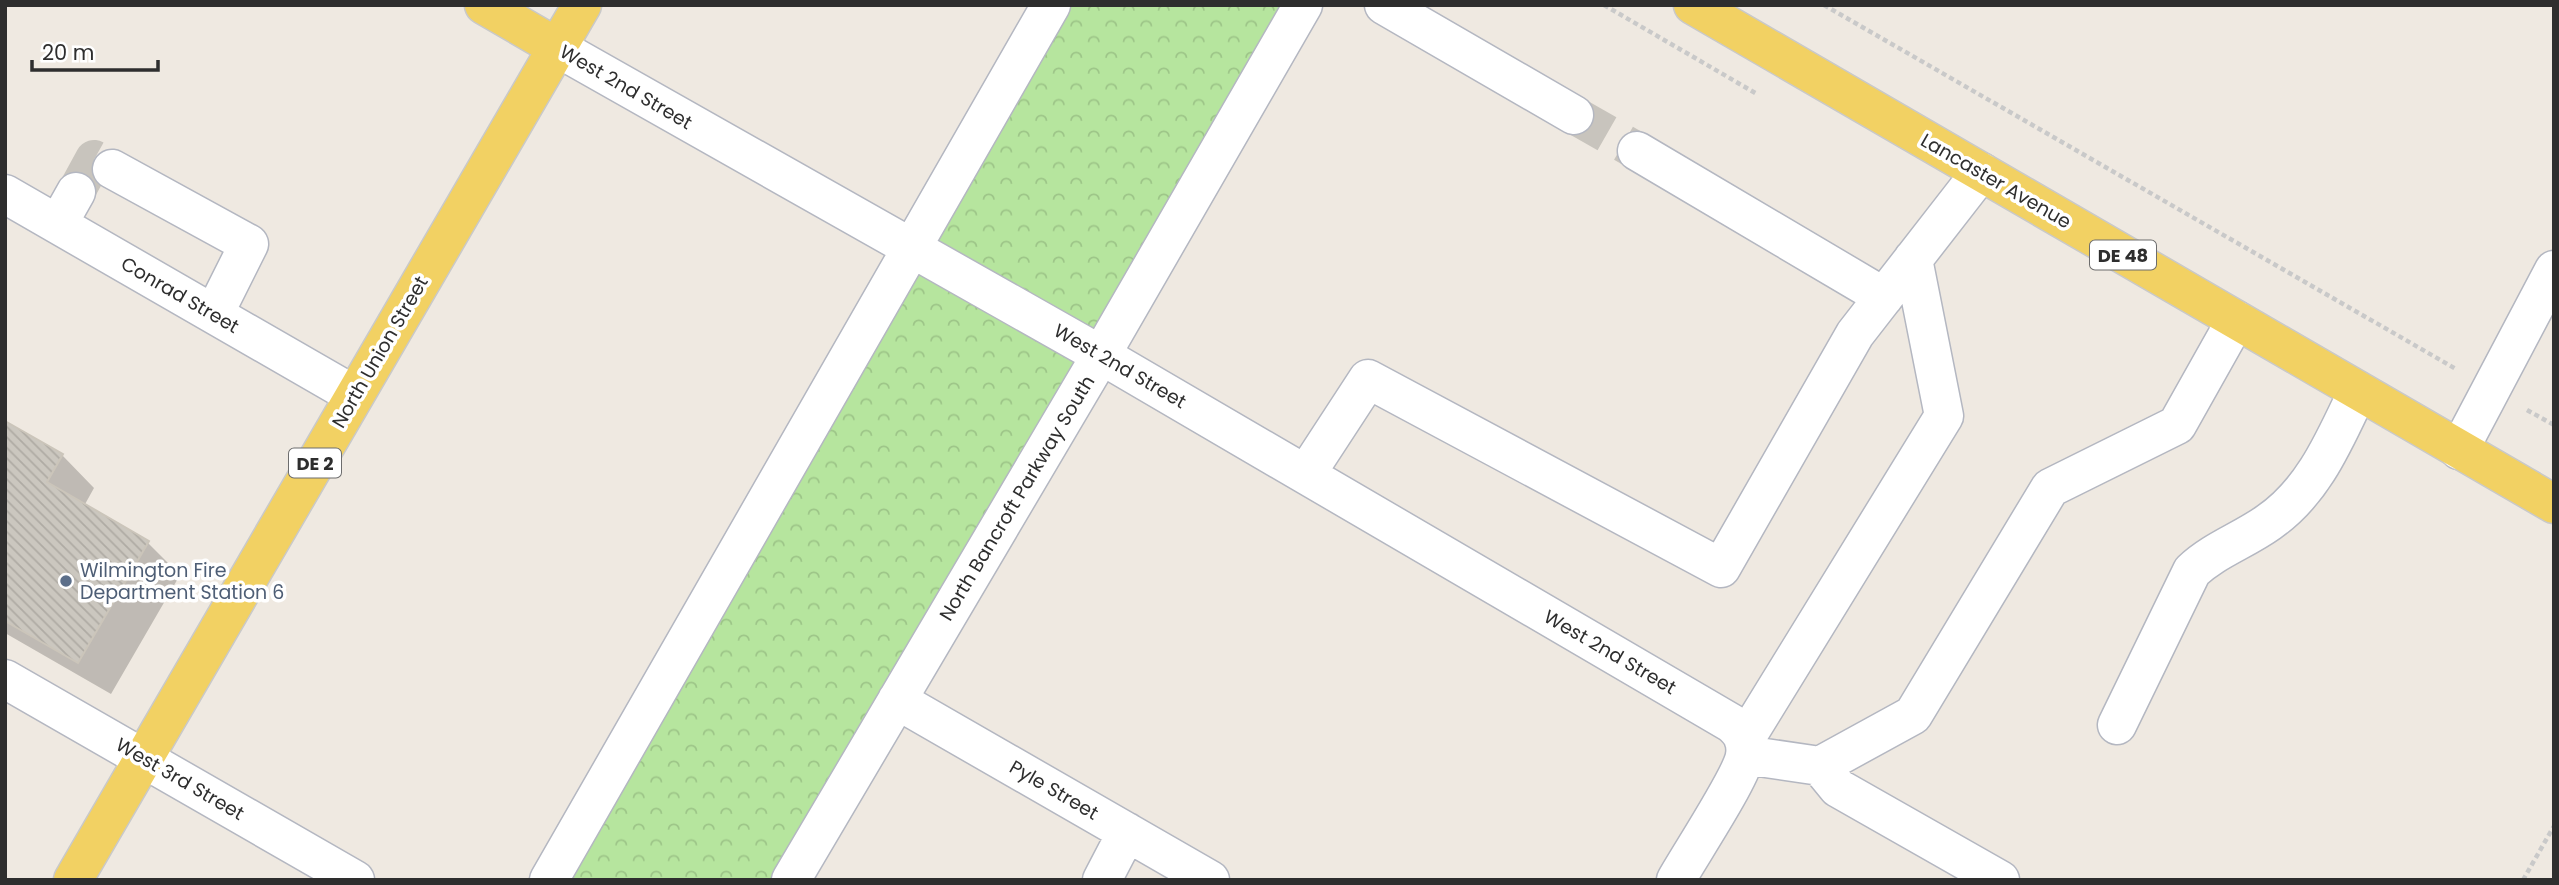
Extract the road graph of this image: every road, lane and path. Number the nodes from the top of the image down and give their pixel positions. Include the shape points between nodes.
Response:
1 (484, 5) edge
2 (582, 5) edge
3 (1051, 5) edge
4 (1303, 5) edge
5 (1384, 5) edge
6 (1693, 5) edge
7 (1824, 5) edge
8 (558, 47) junction
9 (1574, 115) tunnel mouth
10 (1637, 151) tunnel mouth
11 (112, 169) tunnel mouth
12 (1981, 172) junction
13 (5, 194) edge
14 (911, 250) junction
15 (1913, 259) junction
16 (2554, 270) edge
17 (1884, 297) junction
18 (214, 314) junction
19 (2236, 320) junction
20 (1101, 355) junction
21 (2491, 389) junction
22 (2358, 391) junction
23 (355, 395) junction
24 (2554, 425) edge
25 (2459, 450) junction
26 (1306, 474) junction
27 (2554, 504) edge
28 (5, 679) edge
29 (897, 700) junction
30 (2117, 725) dead end
31 (1745, 748) junction
32 (144, 758) junction
33 (1820, 766) junction
34 (2554, 826) edge
35 (1127, 832) junction
36 (73, 880) edge
37 (355, 880) edge
38 (549, 880) edge
39 (791, 880) edge
40 (1102, 880) edge
41 (1210, 880) edge
42 (1676, 880) edge
43 (2000, 880) edge
44 (2523, 880) edge

1 - 8 main road, West 2nd Street
2 - 8 main road, North Union Street / DE 2
3 - 14 street
4 - 20 street, North Bancroft Parkway South
5 - 9 street
6 - 12 main road, Lancaster Avenue / DE 48
7 - 21 path
8 - 14 street, West 2nd Street
8 - 23 main road, North Union Street / DE 2
10 - 17 street
11 - 18 street via 249,244
12 - 15 street
12 - 19 main road, Lancaster Avenue / DE 48
13 - 18 street, Conrad Street via 67,208
14 - 20 street, West 2nd Street
14 - 38 street
15 - 17 street
15 - 31 street via 1944,416
16 - 21 street
17 - 26 street via 1855,334 1721,568 1368,379
18 - 23 street, Conrad Street
19 - 22 main road, Lancaster Avenue / DE 48
19 - 33 street via 2176,425 2050,488 1913,715
20 - 26 street, West 2nd Street
20 - 29 street, North Bancroft Parkway South
21 - 24 path
21 - 25 street
22 - 25 main road, Lancaster Avenue / DE 48
22 - 30 street via 2314,477 2292,504 2192,571
23 - 32 main road, North Union Street / DE 2
25 - 27 main road, Lancaster Avenue / DE 48
26 - 31 street, West 2nd Street via 1731,723 1741,731
28 - 32 street, West 3rd Street
29 - 35 street, Pyle Street
29 - 39 street, North Bancroft Parkway South
31 - 33 street
31 - 42 street
32 - 36 main road, North Union Street / DE 2
32 - 37 street, West 3rd Street
33 - 43 street via 1838,788
34 - 44 path
35 - 40 street
35 - 41 street, Pyle Street

